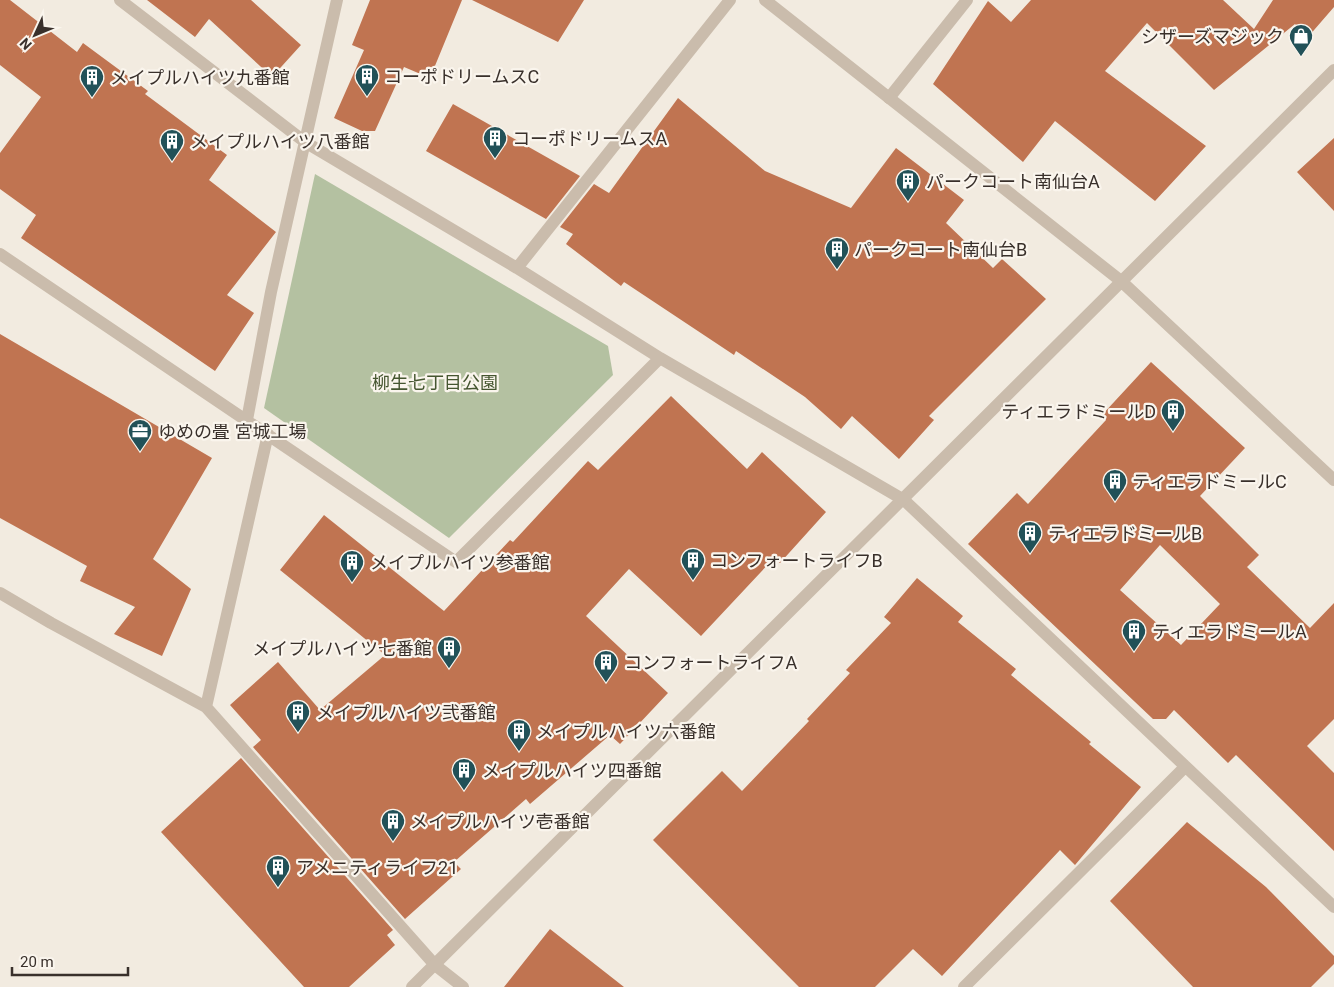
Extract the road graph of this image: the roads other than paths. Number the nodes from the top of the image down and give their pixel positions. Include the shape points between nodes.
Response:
1 (120, 0) edge
2 (337, 0) edge
3 (730, 0) edge
4 (765, 0) edge
5 (967, 0) edge
6 (1334, 70) edge
7 (889, 98) junction
8 (305, 142) junction
9 (0, 254) edge
10 (516, 268) junction
11 (1121, 281) junction
12 (660, 358) junction
13 (247, 420) junction
14 (268, 434) junction
15 (1334, 480) edge
16 (904, 500) junction
17 (0, 593) edge
18 (206, 707) junction
19 (1184, 767) junction
20 (1334, 907) edge
21 (435, 965) junction
22 (412, 987) edge
23 (463, 987) edge
24 (964, 987) edge

1 - 8 street
2 - 8 street
3 - 10 street
4 - 7 street
5 - 7 street
6 - 11 street
7 - 11 street
8 - 10 street
8 - 13 street
9 - 13 street
10 - 12 street
11 - 15 street
11 - 16 street
12 - 14 street via 456,562
12 - 16 street
13 - 14 street
14 - 18 street
16 - 19 street
16 - 21 street
17 - 18 street
18 - 21 street
19 - 20 street
19 - 24 street
21 - 22 street
21 - 23 street

